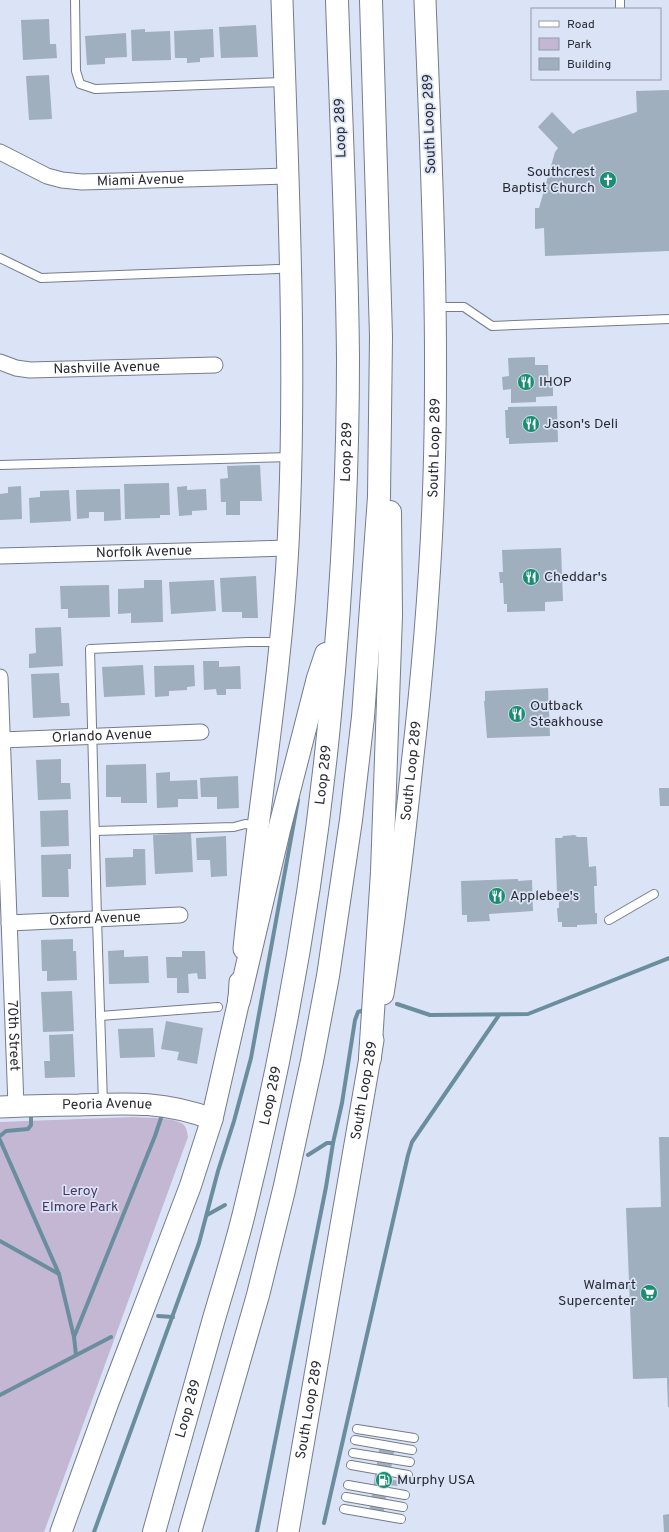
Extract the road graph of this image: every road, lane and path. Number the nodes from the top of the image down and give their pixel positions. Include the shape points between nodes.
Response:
1 (75, 0) edge
2 (282, 0) edge
3 (337, 0) edge
4 (371, 0) edge
5 (425, 0) edge
6 (285, 82) junction
7 (0, 152) edge
8 (288, 176) junction
9 (0, 258) edge
10 (278, 269) dead end
11 (435, 307) junction
12 (669, 319) edge
13 (0, 362) edge
14 (215, 365) dead end
15 (380, 428) junction
16 (292, 457) junction
17 (0, 466) edge
18 (288, 548) junction
19 (0, 556) edge
20 (339, 614) junction
21 (280, 642) junction
22 (0, 677) edge
23 (201, 732) dead end
24 (92, 736) junction
25 (2, 740) junction
26 (258, 825) junction
27 (94, 831) junction
28 (654, 894) dead end
29 (180, 916) dead end
30 (97, 919) junction
31 (609, 920) dead end
32 (9, 923) junction
33 (239, 1000) junction
34 (218, 1007) dead end
35 (100, 1016) junction
36 (370, 1058) junction
37 (103, 1104) junction
38 (8, 1107) edge
39 (212, 1119) junction
40 (357, 1429) dead end
41 (414, 1438) dead end
42 (355, 1440) dead end
43 (412, 1450) dead end
44 (353, 1453) dead end
45 (410, 1462) dead end
46 (351, 1465) dead end
47 (408, 1475) dead end
48 (348, 1486) dead end
49 (405, 1495) dead end
50 (346, 1497) dead end
51 (403, 1507) dead end
52 (344, 1509) dead end
53 (401, 1519) dead end
54 (61, 1532) edge
55 (154, 1532) edge
56 (190, 1532) edge
57 (288, 1532) edge

1 - 6 lane via 76,71 80,84 94,89
2 - 6 main road
3 - 20 highway, Loop 289 via 348,361
4 - 15 highway via 381,336
5 - 11 main road, South Loop 289
6 - 8 main road
7 - 8 street, Miami Avenue via 47,176 82,182
8 - 16 main road via 292,298
9 - 10 lane via 41,278
11 - 12 lane via 464,307 492,326
11 - 36 main road, South Loop 289 via 434,475 423,666 401,871 383,992
13 - 14 street, Nashville Avenue via 30,370
15 - 36 highway via 390,495 391,615 382,872
15 - 56 highway via 379,497 363,717 341,898 328,976 284,1190 258,1294
16 - 17 lane
16 - 18 main road
18 - 19 street, Norfolk Avenue
18 - 21 main road
20 - 33 highway via 318,678 300,747
20 - 55 highway, Loop 289 via 329,727 314,847 299,943 270,1095 244,1211
21 - 24 lane via 90,649
21 - 26 main road
22 - 25 street, 70th Street
23 - 24 street, Orlando Avenue
24 - 25 street, Orlando Avenue
24 - 27 lane
25 - 32 street, 70th Street
26 - 27 lane
26 - 33 main road
27 - 30 lane
28 - 31 lane
29 - 30 street, Oxford Avenue
30 - 32 street, Oxford Avenue
30 - 35 lane
32 - 38 street, 70th Street
33 - 39 main road
34 - 35 lane
35 - 37 lane
36 - 57 main road, South Loop 289
37 - 38 main road, Peoria Avenue
37 - 39 main road, Peoria Avenue via 160,1105 194,1112
39 - 54 main road via 190,1187
40 - 41 lane
42 - 43 lane
44 - 45 lane
46 - 47 lane
48 - 49 lane
50 - 51 lane
52 - 53 lane

